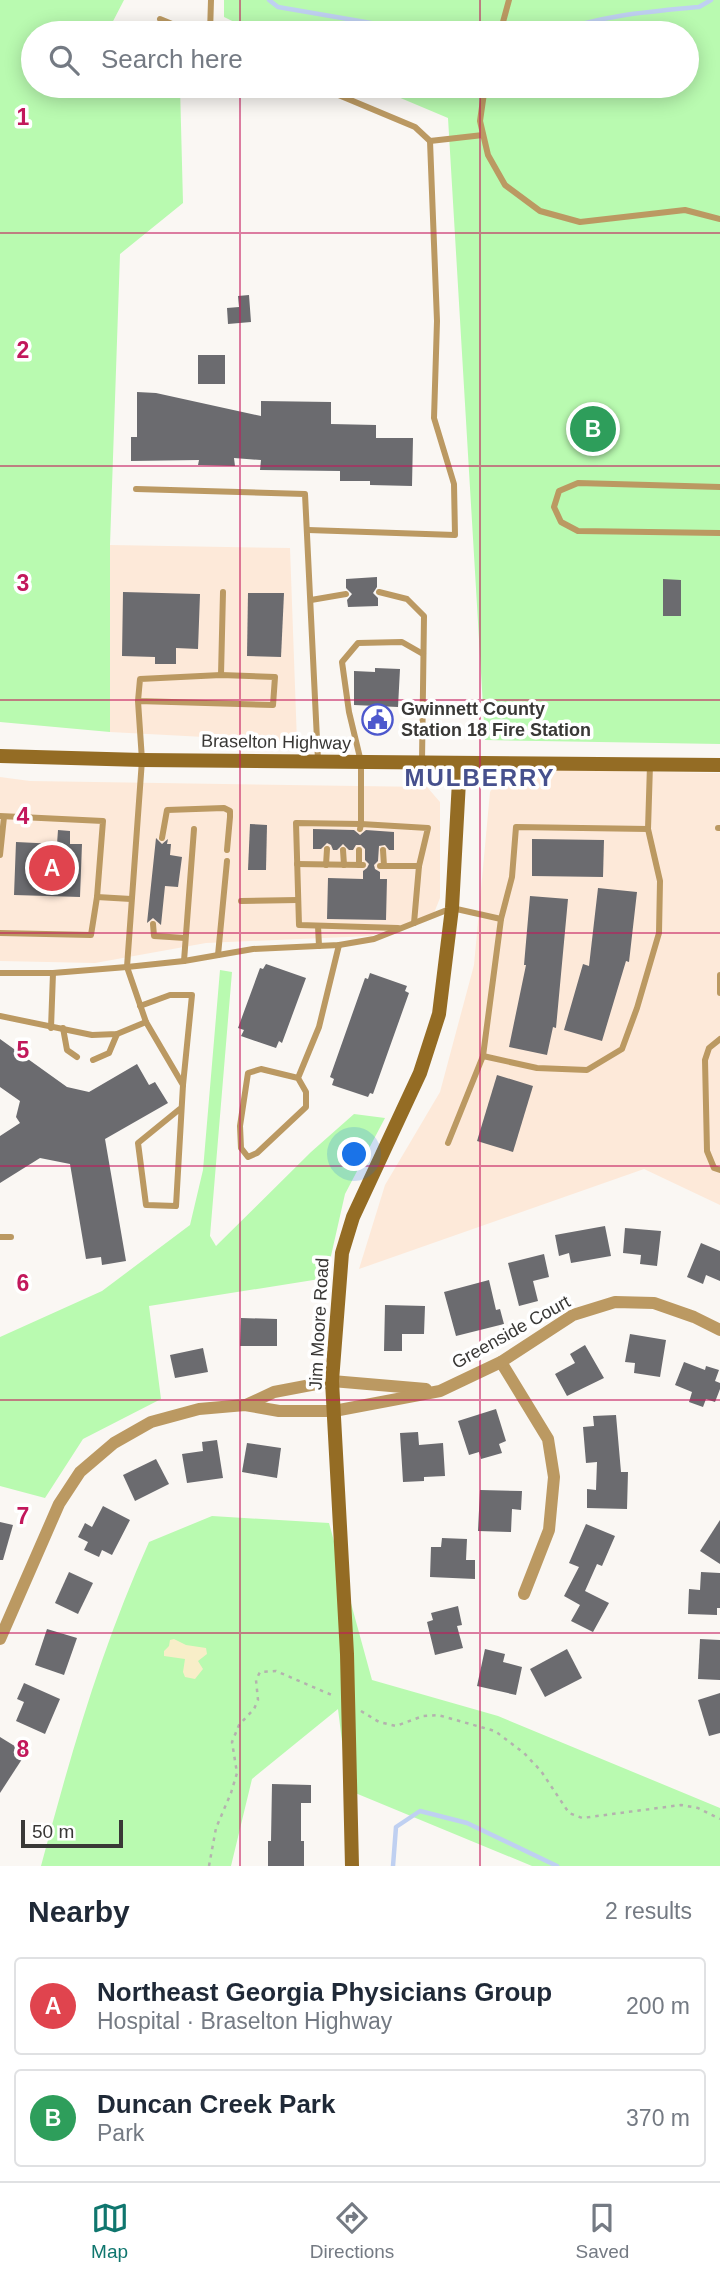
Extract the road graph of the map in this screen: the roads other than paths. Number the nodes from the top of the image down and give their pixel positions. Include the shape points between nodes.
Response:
1 (211, 0) edge
2 (509, 0) edge
3 (160, 19) dead end
4 (165, 21) edge
5 (210, 21) edge
6 (504, 21) edge
7 (346, 98) edge
8 (483, 98) edge
9 (483, 135) junction
10 (430, 141) junction
11 (720, 219) edge
12 (720, 487) edge
13 (136, 489) dead end
14 (308, 530) junction
15 (720, 533) edge
16 (223, 592) dead end
17 (379, 592) dead end
18 (346, 594) dead end
19 (311, 600) junction
20 (423, 654) junction
21 (220, 675) junction
22 (138, 701) junction
23 (0, 756) edge
24 (142, 760) junction
25 (318, 762) junction
26 (361, 762) junction
27 (422, 762) junction
28 (460, 763) junction
29 (650, 765) junction
30 (720, 765) edge
31 (2, 817) edge
32 (361, 826) junction
33 (194, 828) dead end
34 (648, 829) junction
35 (162, 838) dead end
36 (327, 849) dead end
37 (228, 850) dead end
38 (343, 850) dead end
39 (359, 850) dead end
40 (383, 850) dead end
41 (0, 855) edge
42 (226, 861) dead end
43 (297, 864) junction
44 (326, 865) junction
45 (344, 865) junction
46 (419, 866) junction
47 (97, 897) junction
48 (131, 900) junction
49 (298, 900) junction
50 (241, 901) dead end
51 (452, 908) junction
52 (501, 919) junction
53 (152, 923) dead end
54 (414, 923) junction
55 (318, 926) junction
56 (403, 928) junction
57 (0, 933) edge
58 (185, 938) junction
59 (339, 945) junction
60 (319, 946) junction
61 (218, 955) junction
62 (184, 961) junction
63 (127, 967) junction
64 (53, 973) junction
65 (0, 974) edge
66 (720, 975) edge
67 (720, 993) edge
68 (140, 1006) junction
69 (0, 1016) edge
70 (146, 1022) junction
71 (51, 1028) junction
72 (63, 1028) junction
73 (117, 1034) junction
74 (720, 1039) edge
75 (483, 1056) junction
76 (78, 1057) dead end
77 (93, 1060) dead end
78 (299, 1078) junction
79 (183, 1085) junction
80 (181, 1108) junction
81 (448, 1143) dead end
82 (720, 1170) edge
83 (0, 1237) edge
84 (11, 1237) dead end
85 (720, 1330) edge
86 (501, 1362) junction
87 (332, 1381) junction
88 (440, 1391) junction
89 (245, 1405) junction
90 (334, 1411) junction
91 (523, 1594) dead end
92 (0, 1639) edge
93 (352, 1866) edge

1 - 5 lane
2 - 6 lane
3 - 4 lane
7 - 10 lane via 415,127
8 - 9 lane
9 - 10 lane
9 - 11 lane via 505,185 540,211 580,222 685,210
10 - 14 lane via 437,321 434,418 454,484 455,535
12 - 15 lane via 578,483 559,491 554,507 561,522 578,531
13 - 14 lane via 305,494
14 - 19 lane
16 - 21 lane
17 - 20 lane via 407,598 424,616
18 - 19 lane
19 - 25 lane
20 - 26 lane via 402,642 358,643 342,662
20 - 27 lane
21 - 22 lane via 140,679
21 - 22 lane via 275,677 273,705
22 - 24 lane
23 - 24 street, Braselton Highway
24 - 25 street, Braselton Highway
24 - 48 lane
25 - 26 street, Braselton Highway
26 - 27 street, Braselton Highway
26 - 32 lane
27 - 28 street, Braselton Highway
28 - 29 street, Braselton Highway
28 - 51 street, Jim Moore Road
29 - 30 street, Braselton Highway
29 - 34 lane
31 - 41 lane
31 - 47 lane via 103,821
32 - 43 lane via 296,823
32 - 46 lane via 428,828
33 - 58 lane
34 - 52 lane via 516,827 512,877
34 - 75 lane via 660,881 659,933 622,1049 587,1070 537,1068
35 - 37 lane via 167,810 224,808 230,811
36 - 44 lane
38 - 45 lane
39 - 45 lane via 361,865
40 - 46 lane via 382,866
42 - 61 lane
43 - 44 lane
43 - 49 lane
44 - 45 lane
46 - 54 lane
47 - 48 lane
47 - 57 lane via 91,935
48 - 63 lane
49 - 50 lane
49 - 55 lane via 299,925
51 - 52 lane
51 - 54 lane
51 - 87 street, Jim Moore Road via 439,1014 421,1073 353,1217 342,1253
52 - 75 lane
53 - 58 lane via 154,936
54 - 56 lane
55 - 56 lane
55 - 60 lane
56 - 59 lane
58 - 62 lane
59 - 60 lane
59 - 78 lane via 319,1027
60 - 61 lane
61 - 62 lane
62 - 63 lane
63 - 64 lane
63 - 68 lane
64 - 65 lane
64 - 71 lane
66 - 67 lane
68 - 70 lane
68 - 79 lane via 170,995 192,995
69 - 71 lane
70 - 73 lane
70 - 79 lane
71 - 72 lane
72 - 73 lane via 92,1035
72 - 76 lane via 67,1050
73 - 77 lane via 109,1053
74 - 82 lane via 709,1048 705,1060 707,1151
75 - 81 lane
78 - 78 lane via 306,1092 306,1107 248,1157 241,1148 240,1126 248,1073 261,1069
79 - 80 lane
80 - 80 lane via 176,1206 146,1205 138,1143
83 - 84 lane
85 - 86 street, Greenside Court via 654,1303 615,1302 573,1315
86 - 88 street, Greenside Court
86 - 91 street via 548,1439 554,1477 549,1530
87 - 88 street, Greenside Court
87 - 89 street, Greenside Court via 274,1392
87 - 90 street, Jim Moore Road
88 - 90 street, Greenside Court
89 - 90 street, Greenside Court via 279,1411
89 - 92 street via 199,1409 151,1422 114,1443 80,1472 59,1504
90 - 93 street, Jim Moore Road

